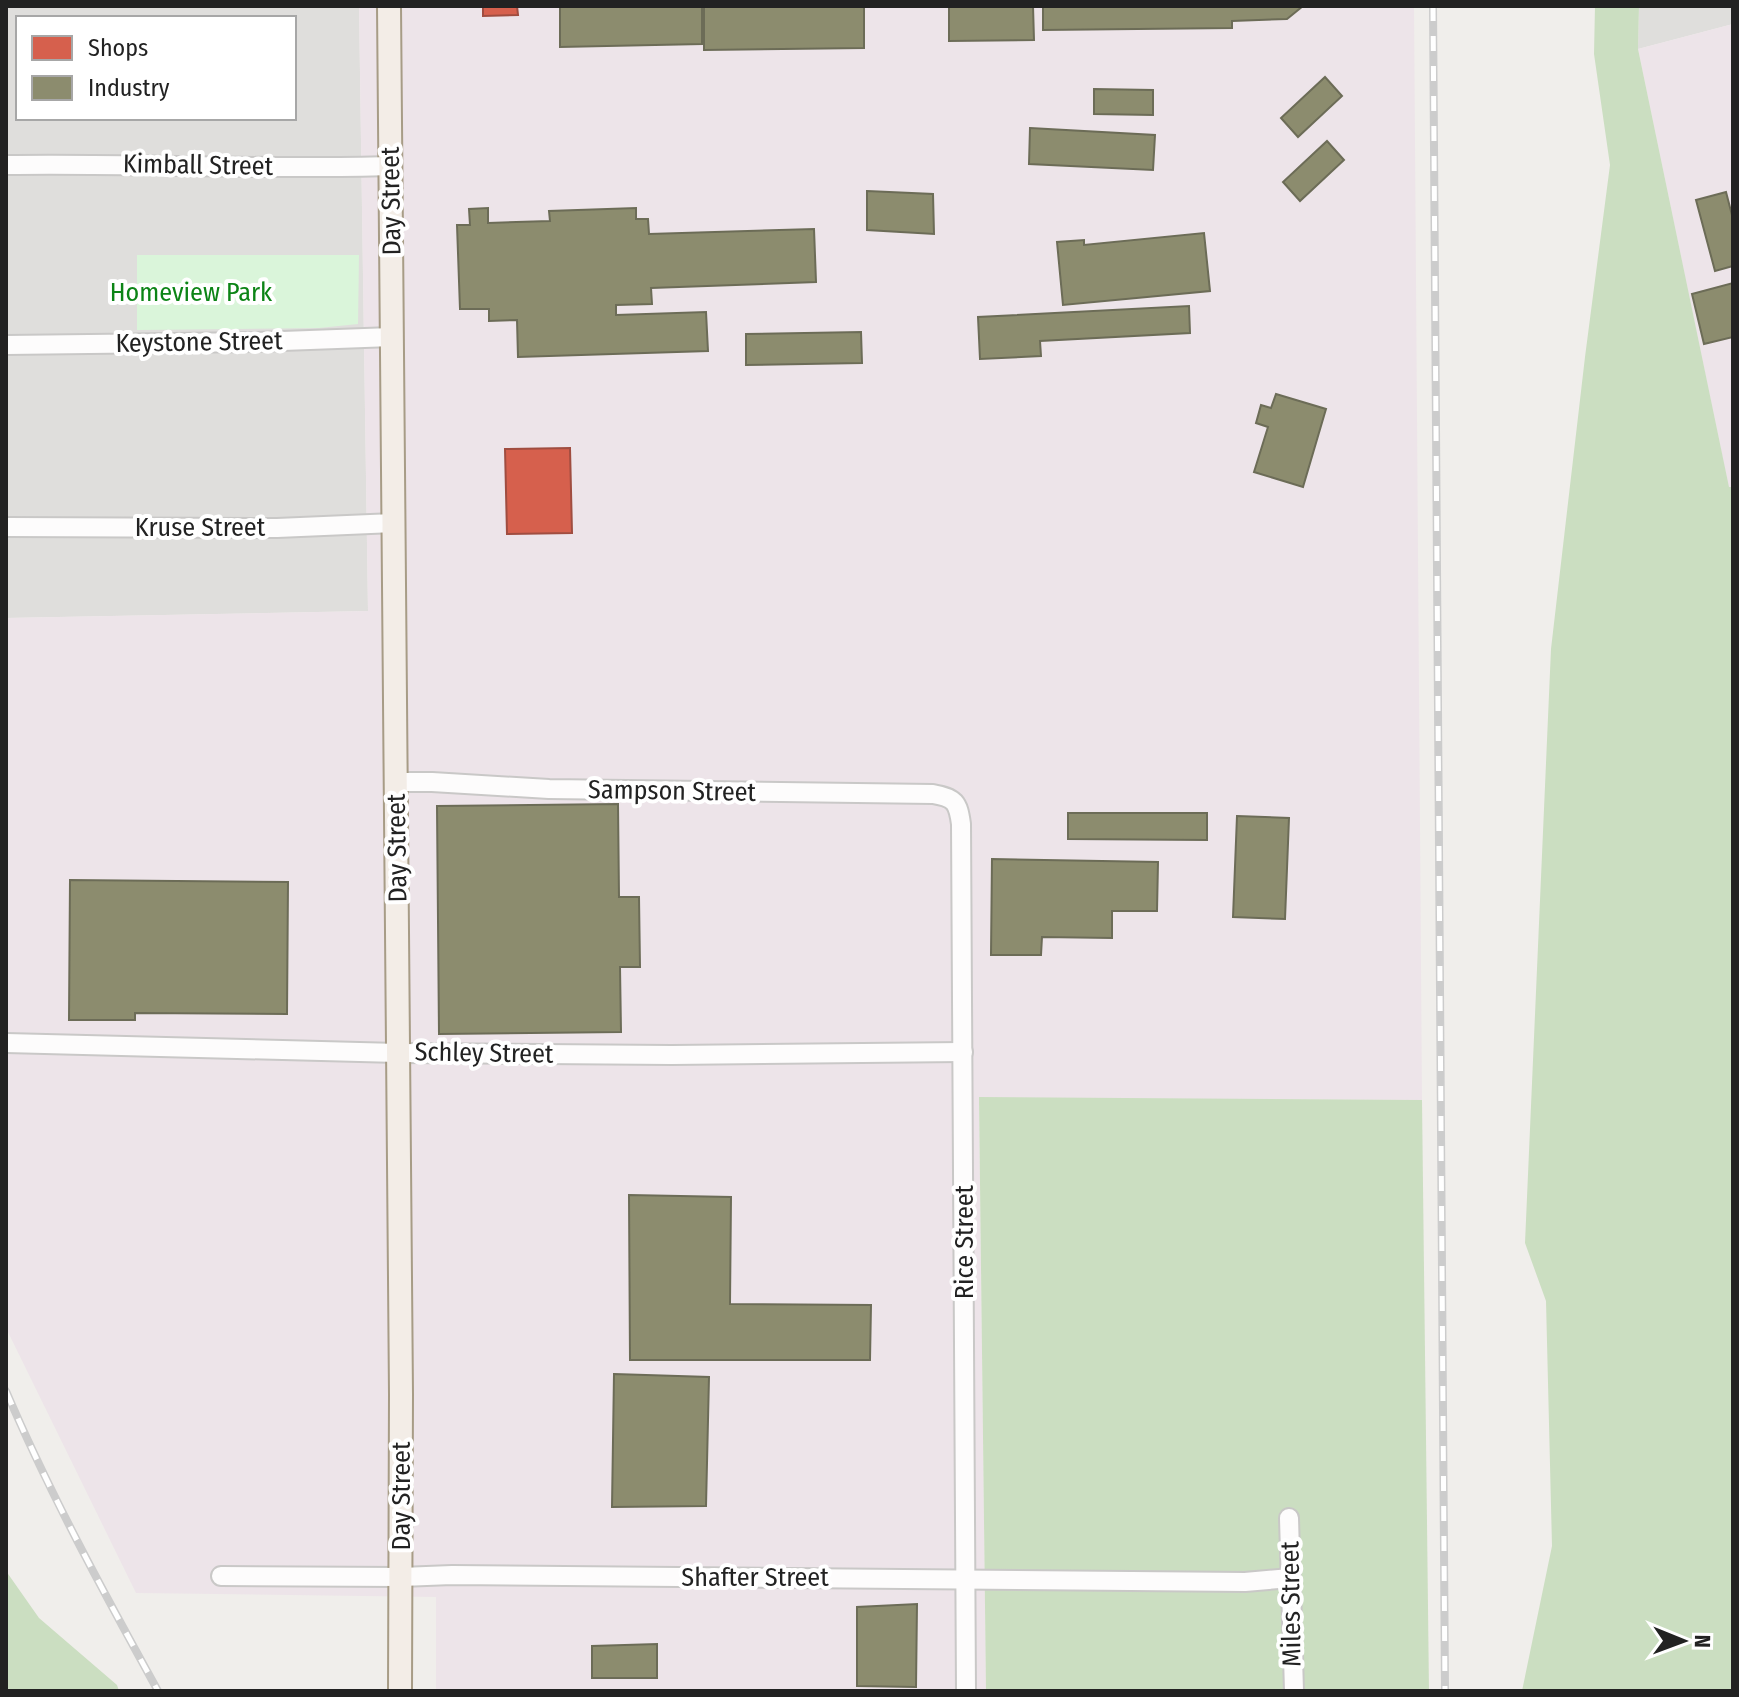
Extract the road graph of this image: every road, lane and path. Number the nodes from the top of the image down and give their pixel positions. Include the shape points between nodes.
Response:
1 (389, 6) edge
2 (6, 165) edge
3 (390, 166) junction
4 (392, 337) junction
5 (6, 345) edge
6 (394, 523) junction
7 (6, 527) edge
8 (396, 782) junction
9 (948, 797) joint
10 (6, 1043) edge
11 (963, 1052) junction
12 (398, 1053) junction
13 (1289, 1518) dead end
14 (221, 1576) dead end
15 (401, 1577) junction
16 (1290, 1578) junction
17 (966, 1579) junction
18 (400, 1691) edge
19 (966, 1691) edge
20 (1294, 1691) edge

1 - 3 main road, Day Street
2 - 3 street, Kimball Street
3 - 4 main road, Day Street
4 - 5 street, Keystone Street
4 - 6 main road, Day Street
6 - 7 street, Kruse Street
6 - 8 main road, Day Street
8 - 9 street, Sampson Street
8 - 12 main road, Day Street
9 - 11 street, Rice Street via 959,808 961,824
10 - 12 street, Schley Street
11 - 12 street, Schley Street
11 - 17 street, Rice Street
12 - 15 main road, Day Street
13 - 16 street, Miles Street
14 - 15 street, Shafter Street
15 - 17 street, Shafter Street
15 - 18 main road, Day Street
16 - 17 street, Shafter Street
16 - 20 street, Miles Street
17 - 19 street, Rice Street

